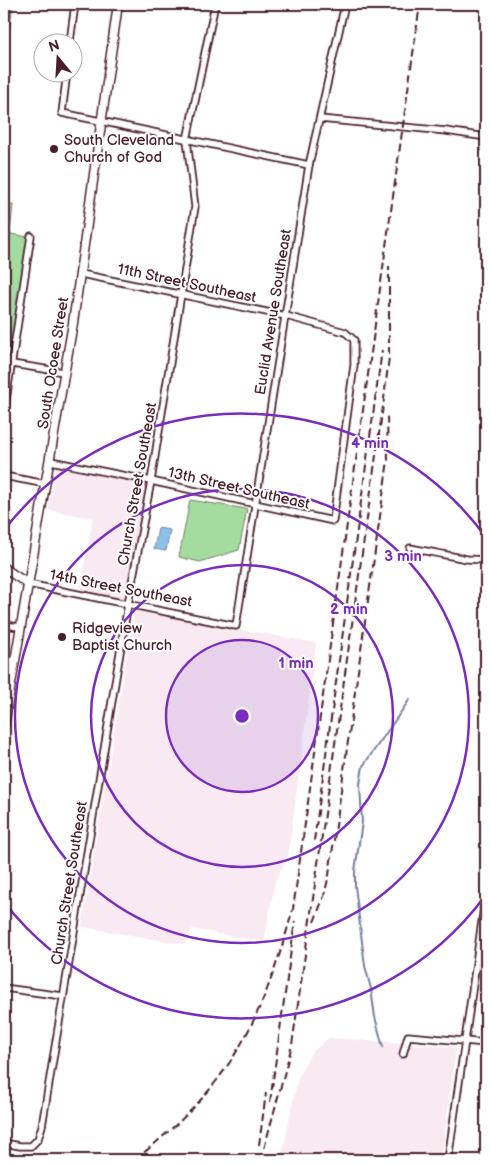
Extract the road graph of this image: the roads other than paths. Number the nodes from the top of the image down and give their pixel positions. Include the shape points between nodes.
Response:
1 (75, 4) edge
2 (106, 4) edge
3 (118, 4) edge
4 (215, 4) edge
5 (345, 4) edge
6 (71, 32) edge
7 (66, 82) edge
8 (320, 119) junction
9 (103, 121) junction
10 (486, 138) edge
11 (187, 140) junction
12 (309, 165) junction
13 (31, 236) dead end
14 (81, 274) junction
15 (181, 295) junction
16 (286, 316) junction
17 (12, 364) junction
18 (64, 372) junction
19 (4, 413) edge
20 (51, 461) junction
21 (4, 476) edge
22 (151, 481) junction
23 (46, 484) junction
24 (255, 504) junction
25 (333, 521) joint
26 (410, 548) dead end
27 (486, 560) edge
28 (4, 568) edge
29 (28, 584) junction
30 (128, 604) junction
31 (4, 625) edge
32 (236, 626) joint
33 (20, 627) junction
34 (5, 708) edge
35 (4, 725) edge
36 (486, 893) edge
37 (4, 988) edge
38 (63, 996) junction
39 (465, 1040) junction
40 (486, 1043) edge
41 (403, 1054) dead end
42 (4, 1143) edge
43 (448, 1160) edge

1 - 6 street
2 - 3 street
3 - 9 street, South Ocoee Street
4 - 11 street, Church Street Southeast
5 - 8 street, Euclid Avenue Southeast
7 - 9 street via 62,113
8 - 10 street
8 - 12 street, Euclid Avenue Southeast
9 - 11 street
9 - 14 street, South Ocoee Street
11 - 12 street
11 - 15 street, Church Street Southeast via 195,207
12 - 16 street, Euclid Avenue Southeast
13 - 17 street
14 - 15 street, 11th Street Southeast
14 - 18 street, South Ocoee Street
15 - 16 street, 11th Street Southeast
15 - 22 street, Church Street Southeast
16 - 24 street, Euclid Avenue Southeast
16 - 25 street, 11th Street Southeast via 346,332 354,340 354,365
17 - 18 street
17 - 19 street
18 - 20 street, South Ocoee Street
20 - 22 street, 13th Street Southeast
20 - 23 street, South Ocoee Street
21 - 23 street
22 - 24 street, 13th Street Southeast
22 - 30 street, Church Street Southeast
23 - 29 street, South Ocoee Street
24 - 25 street, 13th Street Southeast
24 - 32 street, Euclid Avenue Southeast
26 - 27 street
28 - 29 street, 14th Street Southeast
29 - 30 street, 14th Street Southeast
29 - 33 street, South Ocoee Street
30 - 32 street, 14th Street Southeast
30 - 38 street, Church Street Southeast
31 - 33 street
33 - 34 street, South Ocoee Street
34 - 35 street, South Ocoee Street
36 - 39 street
37 - 38 street
38 - 42 street, Church Street Southeast via 38,1139 31,1146
39 - 40 street
39 - 41 street via 408,1036
39 - 43 street

